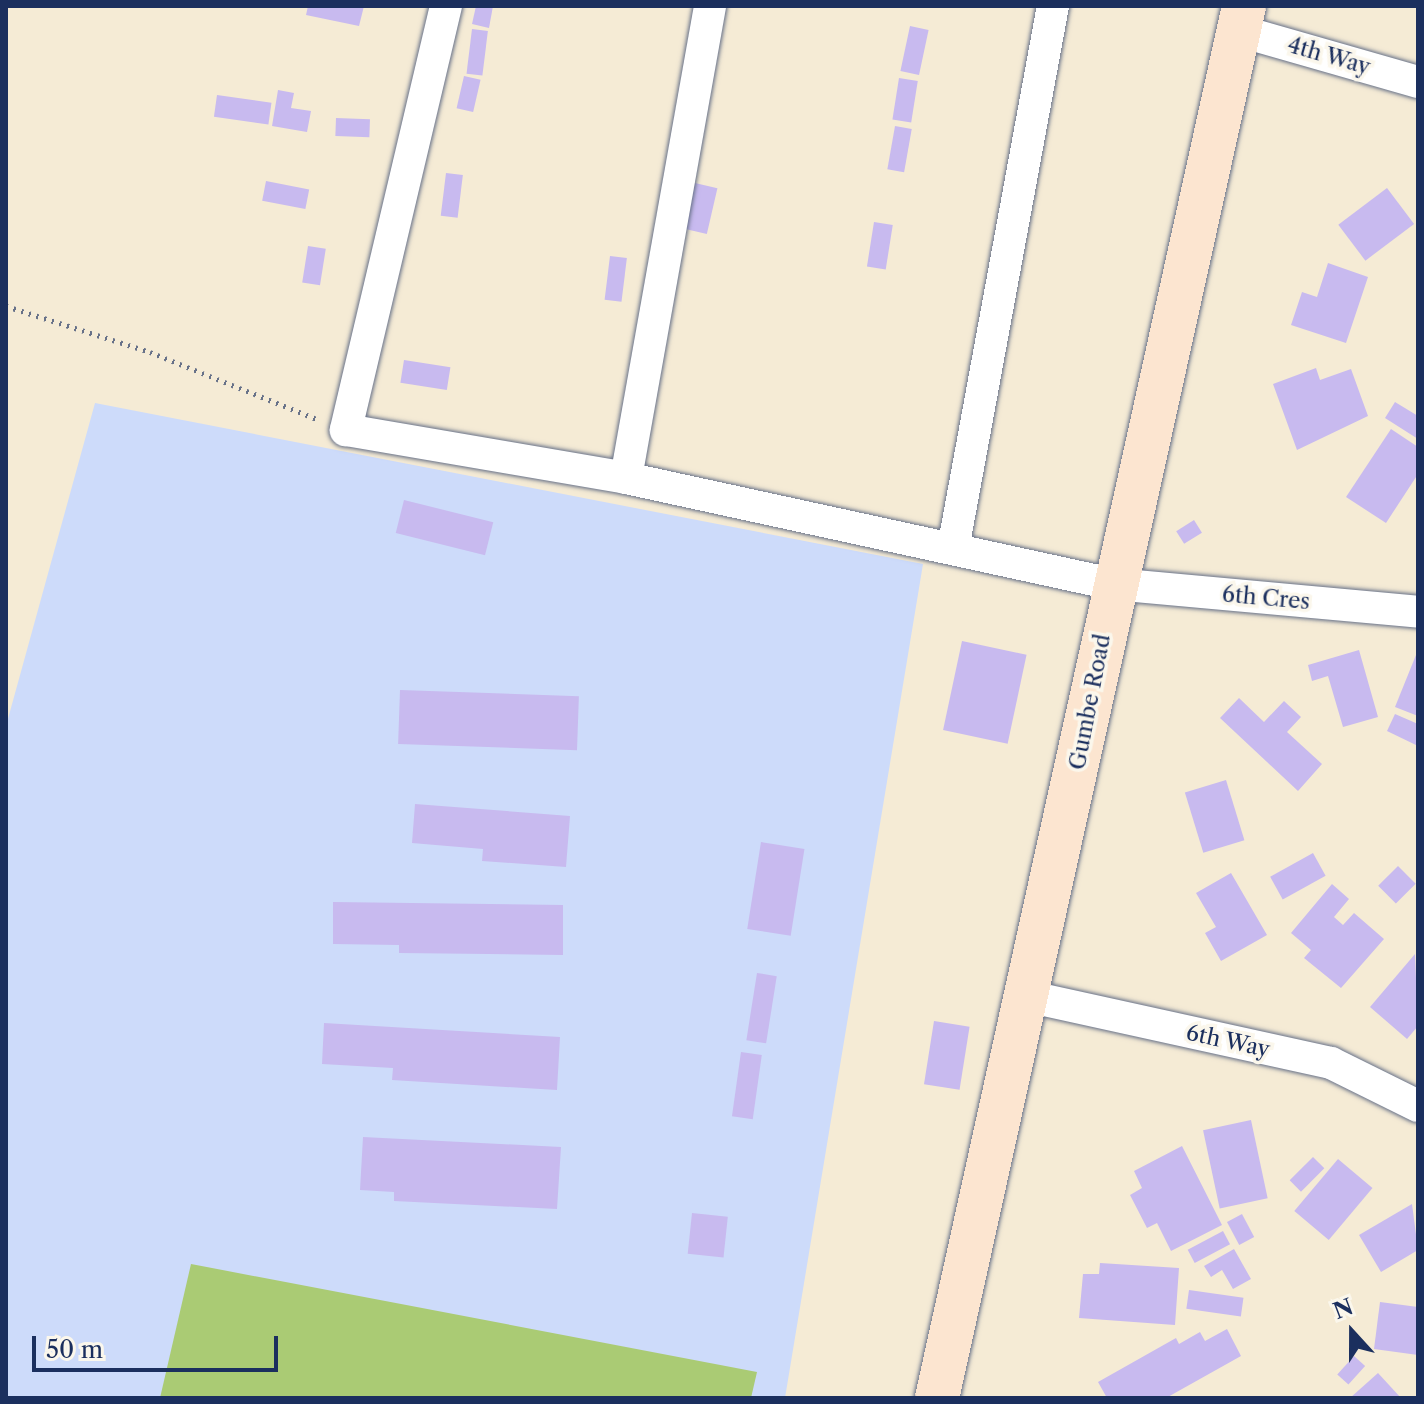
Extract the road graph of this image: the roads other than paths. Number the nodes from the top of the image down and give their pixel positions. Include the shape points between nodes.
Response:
1 (446, 6) edge
2 (710, 6) edge
3 (1053, 6) edge
4 (1242, 18) edge
5 (1418, 82) edge
6 (626, 478) junction
7 (953, 549) junction
8 (1113, 584) junction
9 (1418, 612) edge
10 (1031, 997) junction
11 (1418, 1106) edge
12 (937, 1398) edge

1 - 6 street, 6th Cres via 346,430
2 - 6 street
3 - 7 street
4 - 5 street, 4th Way
4 - 8 street, Gumbe Road
6 - 7 street, 6th Cres
7 - 8 street, 6th Cres
8 - 9 street, 6th Cres
8 - 10 street, Gumbe Road
10 - 11 street, 6th Way via 1331,1063
10 - 12 street, Gumbe Road

